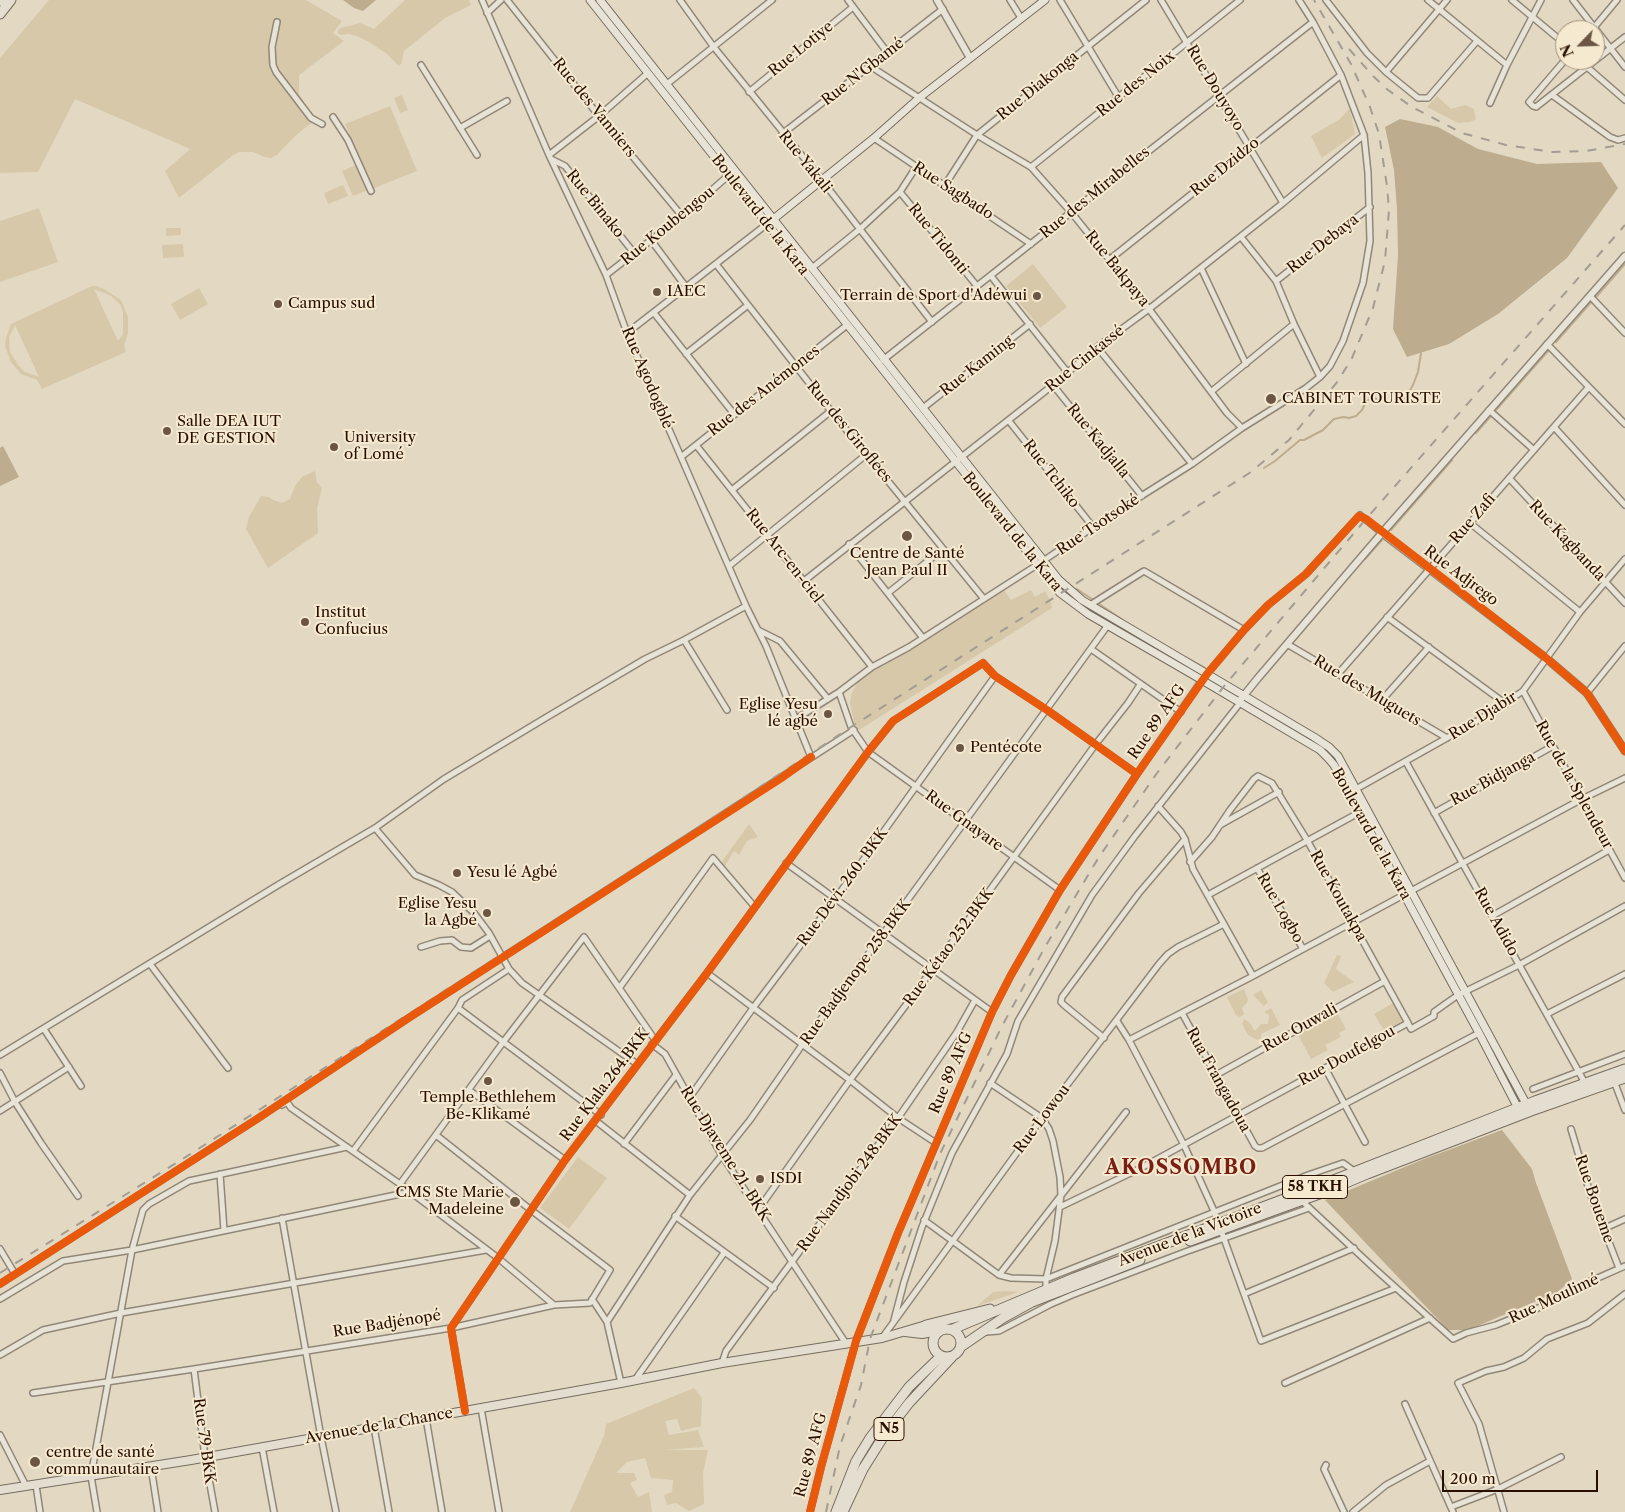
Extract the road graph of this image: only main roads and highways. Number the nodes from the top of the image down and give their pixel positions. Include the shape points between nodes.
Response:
1 (10, 0) edge
2 (590, 0) edge
3 (600, 0) edge
4 (1045, 0) edge
5 (0, 14) edge
6 (773, 218) junction
7 (767, 224) junction
8 (882, 362) junction
9 (956, 461) junction
10 (1070, 597) junction
11 (1203, 680) junction
12 (1625, 1069) edge
13 (1625, 1078) edge
14 (1524, 1109) junction
15 (1222, 1230) junction
16 (1050, 1296) junction
17 (1005, 1306) junction
18 (926, 1325) junction
19 (953, 1329) junction
20 (941, 1330) junction
21 (904, 1331) junction
22 (962, 1346) junction
23 (941, 1356) junction
24 (952, 1357) junction
25 (0, 1490) edge
26 (836, 1512) edge
27 (843, 1512) edge

1 - 5 highway
2 - 7 main road, Boulevard de la Kara
3 - 6 main road, Boulevard de la Kara via 669,82
4 - 6 main road
6 - 7 main road
6 - 8 main road, Boulevard de la Kara
7 - 8 main road, Boulevard de la Kara via 848,326
8 - 9 main road, Boulevard de la Kara
8 - 9 main road, Boulevard de la Kara via 923,408
9 - 10 main road, Boulevard de la Kara
10 - 11 main road, Boulevard de la Kara via 1090,605
10 - 11 main road, Boulevard de la Kara via 1107,627
11 - 14 main road, Boulevard de la Kara via 1324,754 1334,765 1458,995
11 - 14 main road, Boulevard de la Kara via 1244,696 1329,747 1338,756 1466,991
12 - 14 highway, Avenue de la Victoire / 58 TKH
13 - 14 highway, Avenue de la Victoire / 58 TKH
14 - 15 highway, Avenue de la Victoire / 58 TKH via 1354,1171
14 - 15 highway, Avenue de la Victoire / 58 TKH via 1305,1204
15 - 16 highway, Avenue de la Victoire / 58 TKH
16 - 17 highway, Avenue de la Victoire / 58 TKH
16 - 22 highway, Avenue de la Victoire / 58 TKH via 1003,1318
17 - 18 highway
17 - 19 highway, Avenue de la Victoire
18 - 20 main road, Avenue de la Chance
18 - 21 main road, Avenue de la Chance
19 - 20 highway
19 - 22 highway via 960,1336
20 - 21 main road, Avenue de la Chance via 922,1334
20 - 23 highway via 933,1340 934,1350
21 - 25 main road, Avenue de la Chance via 882,1338 722,1363 321,1437
22 - 24 highway
23 - 24 highway
23 - 26 highway via 909,1387 870,1438 856,1461
24 - 27 highway, N5 via 885,1434 862,1469

